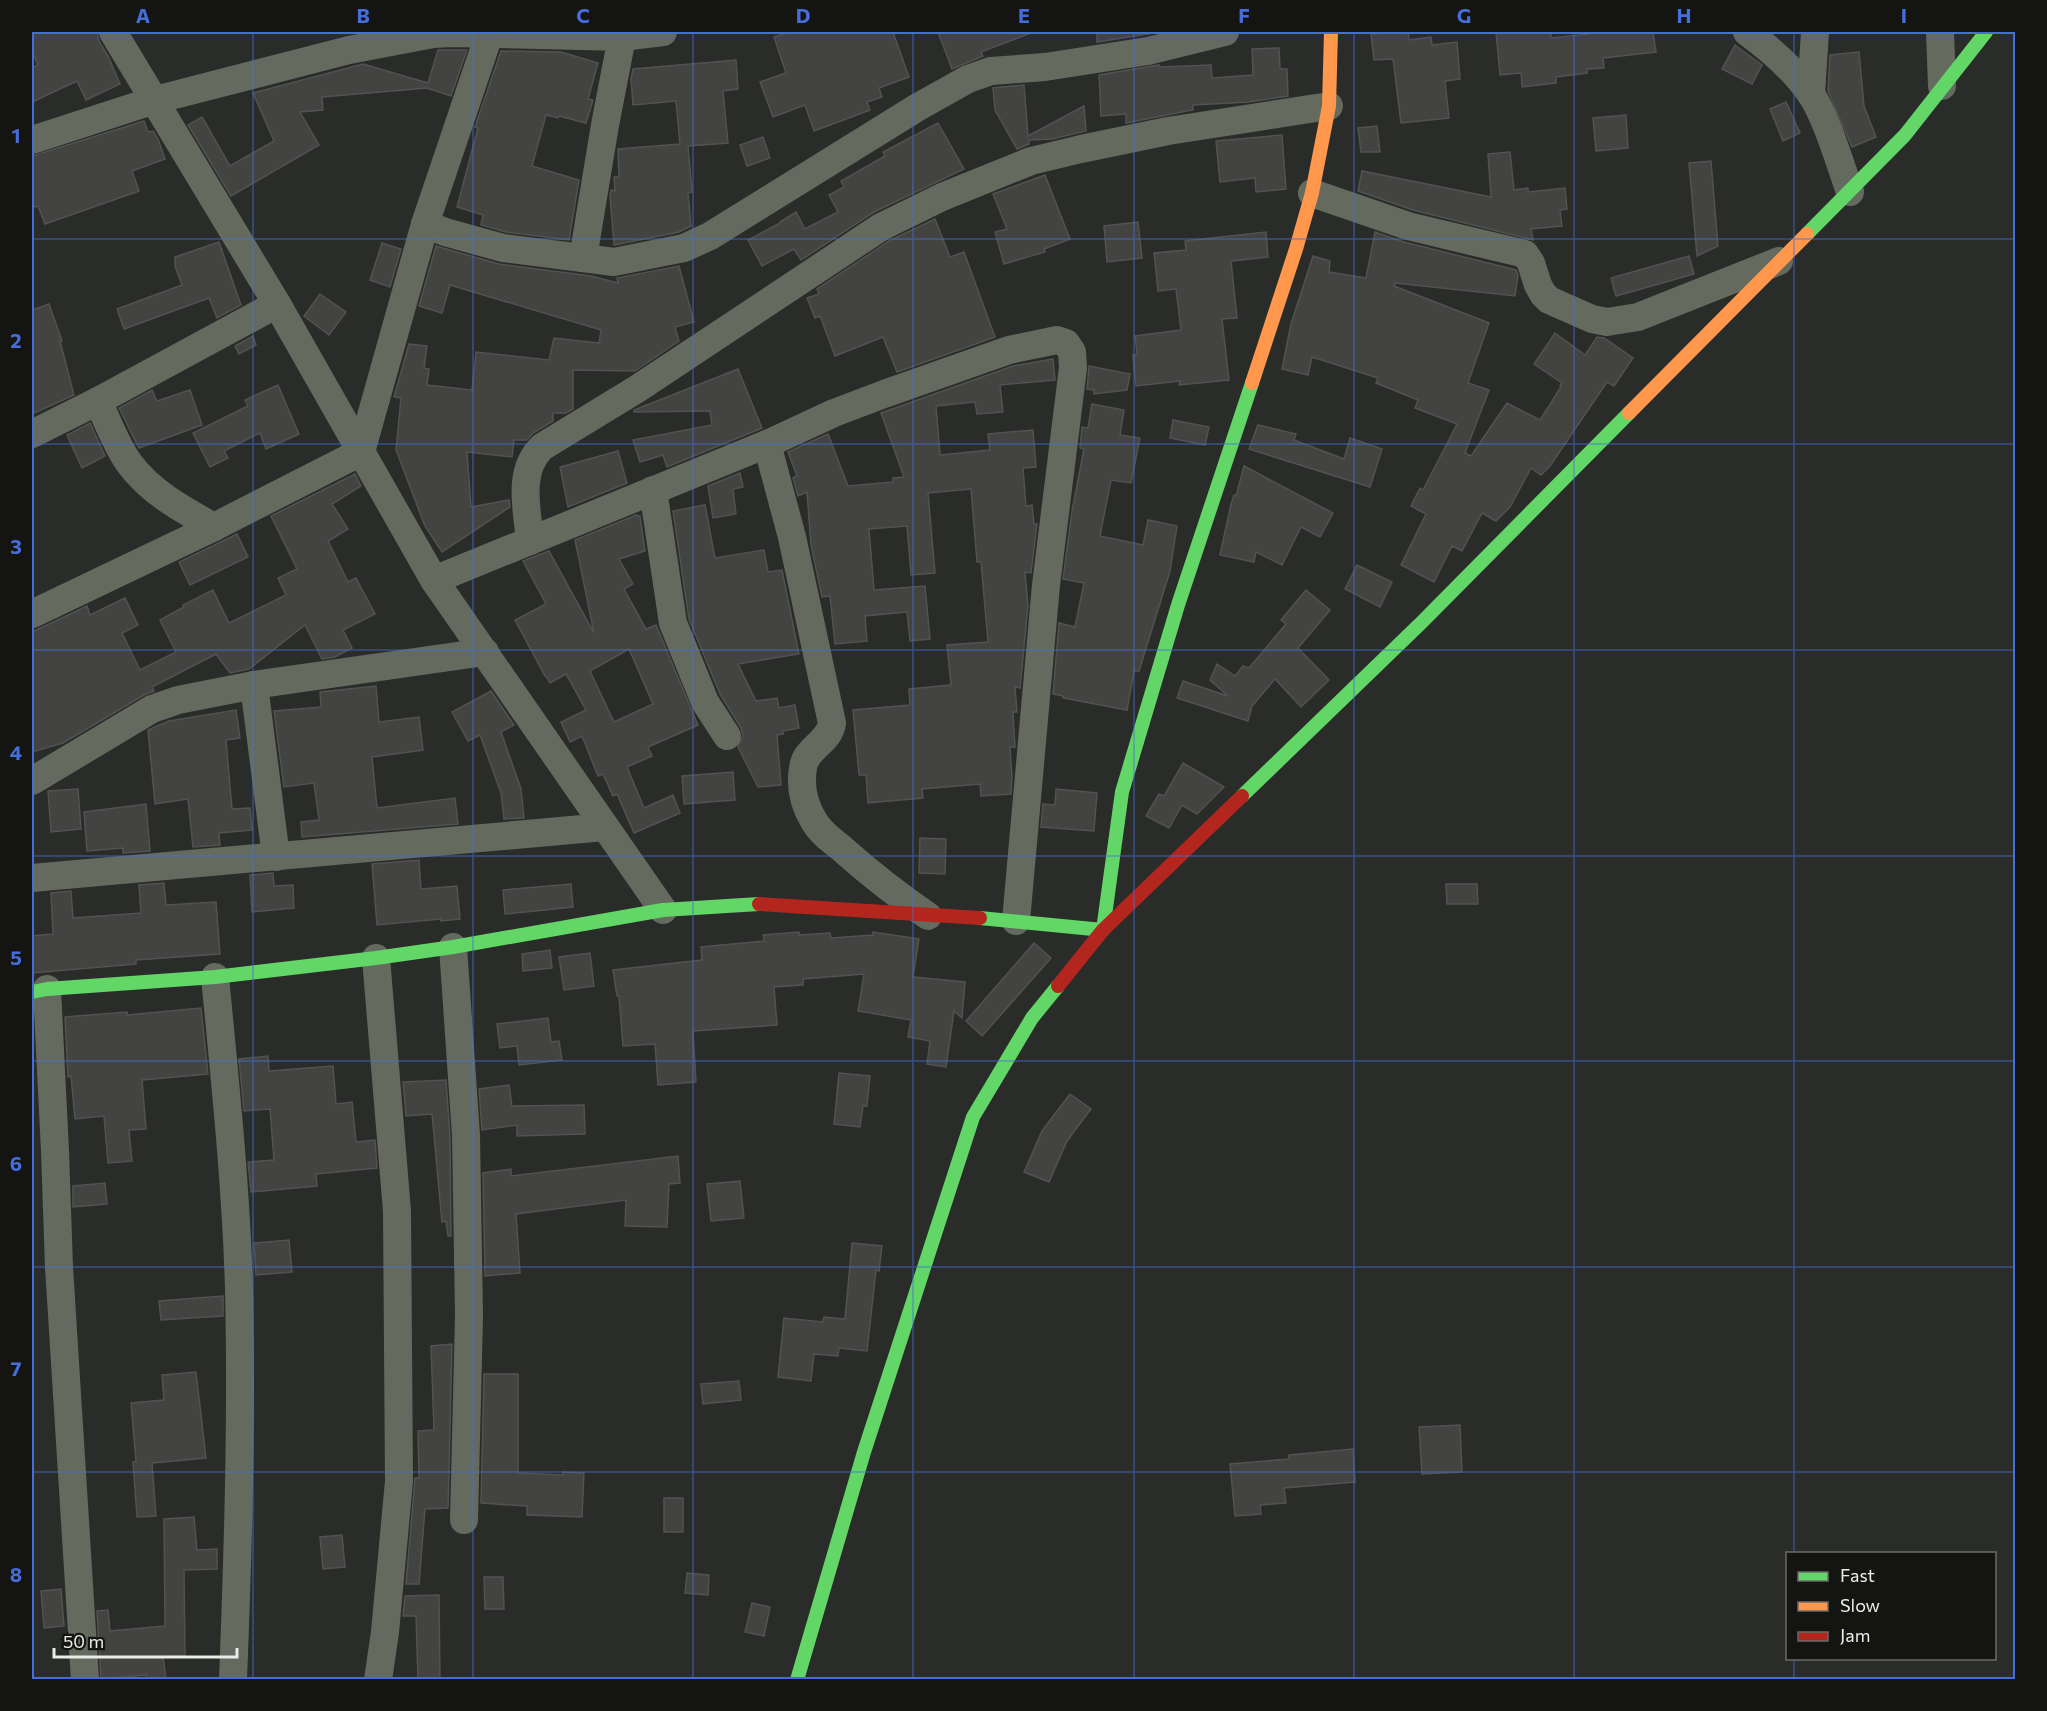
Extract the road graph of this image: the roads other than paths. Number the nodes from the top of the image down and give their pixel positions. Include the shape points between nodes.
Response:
1 (114, 32) edge
2 (663, 32) edge
3 (1225, 32) edge
4 (1331, 32) edge
5 (1747, 32) edge
6 (1815, 32) edge
7 (1940, 32) edge
8 (1986, 32) edge
9 (490, 33) edge
10 (622, 34) edge
11 (1942, 86) junction
12 (1811, 94) junction
13 (155, 100) junction
14 (1329, 106) junction
15 (32, 140) edge
16 (1850, 192) junction
17 (1312, 193) junction
18 (425, 224) junction
19 (583, 258) junction
20 (1782, 260) junction
21 (276, 304) junction
22 (99, 401) junction
23 (32, 432) edge
24 (767, 444) junction
25 (361, 452) junction
26 (653, 490) junction
27 (214, 527) junction
28 (530, 541) junction
29 (434, 580) junction
30 (32, 614) edge
31 (485, 652) junction
32 (254, 685) junction
33 (727, 736) dead end
34 (32, 781) edge
35 (605, 827) junction
36 (276, 857) junction
37 (32, 878) edge
38 (663, 910) junction
39 (928, 916) junction
40 (1016, 921) junction
41 (1103, 930) junction
42 (453, 947) junction
43 (376, 957) junction
44 (215, 977) junction
45 (39, 991) edge
46 (464, 1520) dead end
47 (85, 1680) edge
48 (233, 1680) edge
49 (378, 1680) edge
50 (797, 1680) edge

1 - 13 street
2 - 10 street
3 - 19 street via 1148,51 991,71 968,79 710,236 684,248 634,259 614,262
4 - 14 street
5 - 12 street via 1773,50
6 - 12 street
7 - 11 street
8 - 11 street
9 - 10 street
9 - 13 street via 433,34 349,50
9 - 18 street
10 - 19 street
11 - 16 street via 1905,135
12 - 16 street
13 - 15 street
13 - 21 street
14 - 17 street
14 - 28 street via 1168,131 1031,161 881,227 637,389 542,447 527,469
16 - 20 street
17 - 20 street via 1408,226 1525,254 1549,300 1607,322 1638,317
17 - 41 street via 1178,604 1122,792
18 - 19 street via 503,248
18 - 25 street
20 - 41 street via 1422,622
21 - 22 street
21 - 25 street
22 - 23 street
22 - 27 street via 130,464 174,505
24 - 26 street
24 - 39 street via 792,537 832,723 832,731 806,756 803,794 814,822 824,833 868,872
24 - 40 street via 834,413 1009,350 1057,340 1066,343 1072,352 1074,368 1046,585
25 - 27 street
25 - 29 street
26 - 28 street
26 - 33 street via 673,623 705,702
27 - 30 street
28 - 29 street
29 - 31 street
31 - 32 street
31 - 35 street
32 - 34 street via 178,700 152,710
32 - 36 street
35 - 36 street
35 - 38 street
36 - 37 street
38 - 39 street via 768,904
38 - 42 street
39 - 40 street
40 - 41 street
41 - 50 street via 1032,1018 973,1117 864,1452
42 - 43 street
42 - 46 street via 466,1135 469,1316
43 - 44 street
43 - 49 street via 397,1211 399,1469 386,1632
44 - 45 street
44 - 48 street via 231,1140 239,1287 241,1410
45 - 47 street via 55,1150

